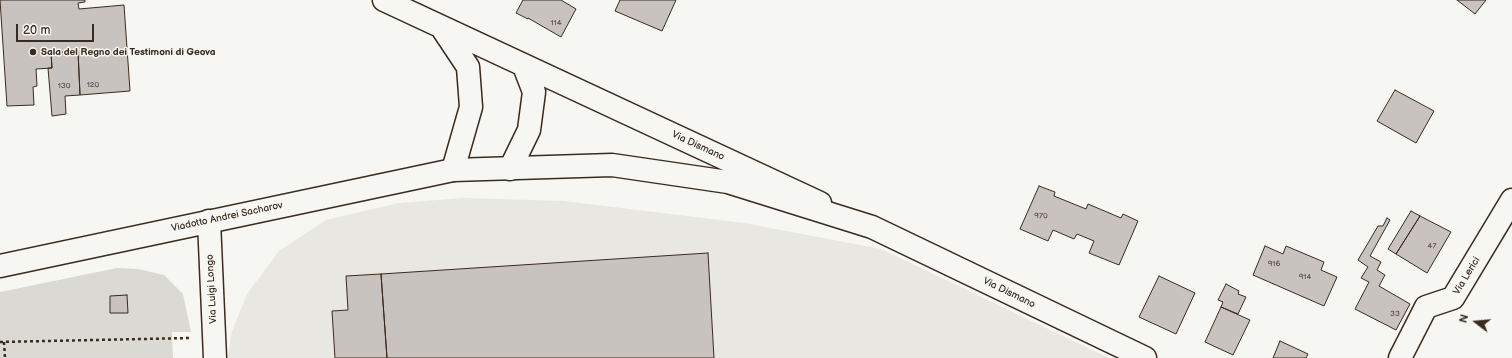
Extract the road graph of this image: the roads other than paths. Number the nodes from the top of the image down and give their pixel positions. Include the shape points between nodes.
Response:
1 (384, 0) edge
2 (442, 28) junction
3 (524, 66) junction
4 (510, 169) junction
5 (453, 170) junction
6 (1512, 200) edge
7 (209, 221) junction
8 (872, 227) junction
9 (0, 266) edge
10 (215, 348) edge
11 (1145, 358) edge
12 (1400, 358) edge

1 - 2 main road, Via Dismano
2 - 3 main road, Via Dismano
2 - 5 main road via 468,67 471,108
3 - 4 main road via 534,92 529,130
3 - 8 main road, Via Dismano
4 - 5 main road, Via Dismano
4 - 8 main road, Via Dismano via 612,165 728,182
5 - 7 main road, Viadotto Andrei Sacharov
6 - 12 main road, Via Lerici via 1453,298 1426,307
7 - 9 main road, Viadotto Andrei Sacharov
7 - 10 main road, Via Luigi Longo
8 - 11 main road, Via Dismano

